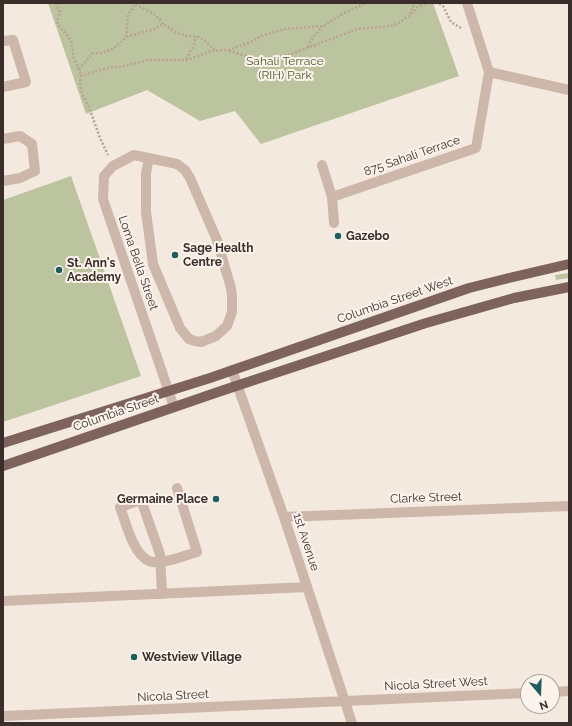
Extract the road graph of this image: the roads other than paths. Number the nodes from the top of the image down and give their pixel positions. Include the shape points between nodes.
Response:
1 (467, 3) edge
2 (3, 41) edge
3 (489, 72) junction
4 (3, 87) edge
5 (569, 90) edge
6 (3, 139) edge
7 (149, 158) junction
8 (322, 165) dead end
9 (3, 181) edge
10 (332, 197) junction
11 (334, 224) dead end
12 (569, 264) edge
13 (569, 287) edge
14 (232, 370) junction
15 (237, 385) junction
16 (169, 391) junction
17 (174, 407) junction
18 (3, 443) edge
19 (3, 466) edge
20 (176, 488) dead end
21 (569, 506) edge
22 (284, 517) junction
23 (160, 561) junction
24 (307, 587) junction
25 (162, 594) junction
26 (3, 601) edge
27 (520, 693) edge
28 (345, 702) junction
29 (3, 716) edge
30 (352, 723) edge

1 - 3 street, 875 Sahali Terrace
2 - 4 street via 13,40 26,82
3 - 5 street
3 - 10 street, 875 Sahali Terrace via 476,148
6 - 9 street via 20,136 32,144 36,171 20,178
7 - 7 street, Loma Bella Street via 177,164 184,170 190,178 217,240 231,288 232,312 227,326 212,339 195,342 183,333 153,264 146,212 146,173
7 - 16 street, Loma Bella Street via 134,155 113,166 104,176 103,199
8 - 10 street
10 - 11 street
12 - 14 main road, Columbia Street West via 469,288
13 - 15 main road via 476,307
14 - 15 street, 1st Avenue
14 - 16 main road, Columbia Street
15 - 17 main road, Columbia Street
15 - 22 street, 1st Avenue
16 - 17 street, Loma Bella Street
16 - 18 main road, Columbia Street
17 - 19 main road, Columbia Street
20 - 23 street via 197,552
21 - 22 street, Clarke Street
22 - 24 street, 1st Avenue
23 - 23 street via 160,554 141,500 120,507 138,553 150,562
23 - 25 street
24 - 25 street
24 - 28 street, 1st Avenue
25 - 26 street
27 - 28 street, Nicola Street West
28 - 29 street, Nicola Street
28 - 30 street, 1st Avenue

